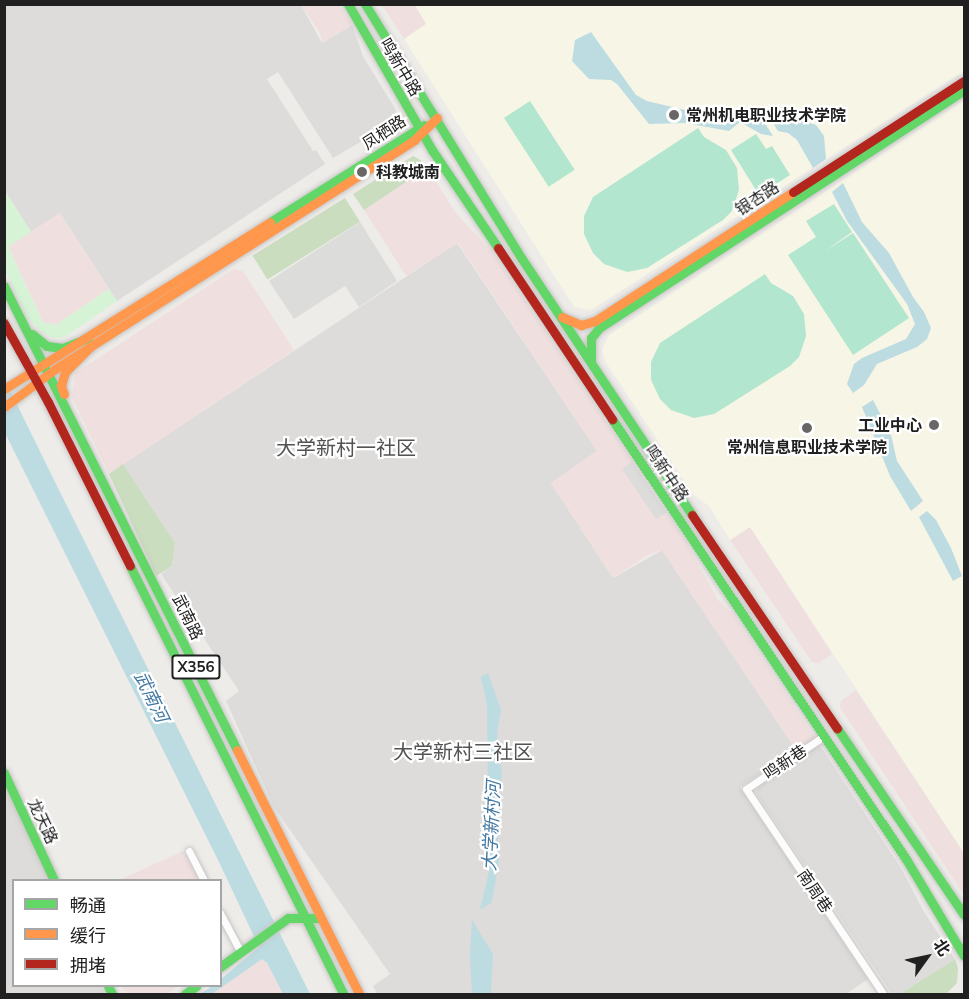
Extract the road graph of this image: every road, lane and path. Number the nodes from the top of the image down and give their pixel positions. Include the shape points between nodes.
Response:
1 (348, 4) edge
2 (365, 4) edge
3 (964, 81) edge
4 (964, 90) edge
5 (436, 118) junction
6 (421, 131) junction
7 (4, 286) edge
8 (562, 317) junction
9 (23, 321) junction
10 (4, 323) edge
11 (90, 342) junction
12 (591, 361) junction
13 (47, 369) junction
14 (32, 371) junction
15 (38, 382) junction
16 (4, 389) edge
17 (4, 407) edge
18 (71, 417) junction
19 (824, 736) junction
20 (4, 773) edge
21 (746, 789) joint
22 (189, 851) dead end
23 (54, 879) edge
24 (203, 879) edge
25 (964, 915) edge
26 (222, 916) edge
27 (305, 917) junction
28 (320, 918) junction
29 (245, 945) junction
30 (964, 956) edge
31 (222, 960) edge
32 (222, 965) edge
33 (343, 994) edge
34 (359, 994) edge
35 (883, 994) edge

1 - 6 main road, 鸣新中路
2 - 5 main road, 鸣新中路
3 - 8 main road, 银杏路 via 595,321 581,324
4 - 12 main road, 银杏路 via 599,328 591,338
5 - 6 main road, 凤栖路
5 - 8 main road, 鸣新中路
6 - 11 main road, 凤栖路
6 - 19 main road, 鸣新中路
7 - 9 main road, 武南路 / X356
8 - 12 main road, 鸣新中路
9 - 11 main road via 35,338 47,346 63,348
9 - 13 main road, 武南路 / X356
10 - 14 main road, 武南路 / X356
11 - 13 main road, 凤栖路
11 - 18 main road via 65,372 61,386
12 - 25 main road, 鸣新中路
13 - 14 main road, 凤栖路
13 - 15 main road, 凤栖路
13 - 18 main road, 武南路 / X356
14 - 15 main road, 武南路 / X356
14 - 16 main road, 凤栖路
15 - 17 main road, 凤栖路
15 - 27 main road, 武南路 / X356
18 - 28 main road, 武南路 / X356
19 - 21 street, 鸣新巷
19 - 30 main road, 鸣新中路 via 906,859
20 - 23 main road, 龙天路
21 - 35 street, 南周巷
22 - 24 street
26 - 29 street
27 - 28 main road
27 - 29 main road via 287,916
27 - 33 main road, 武南路 / X356
28 - 34 main road, 武南路 / X356
29 - 31 main road
29 - 32 main road

